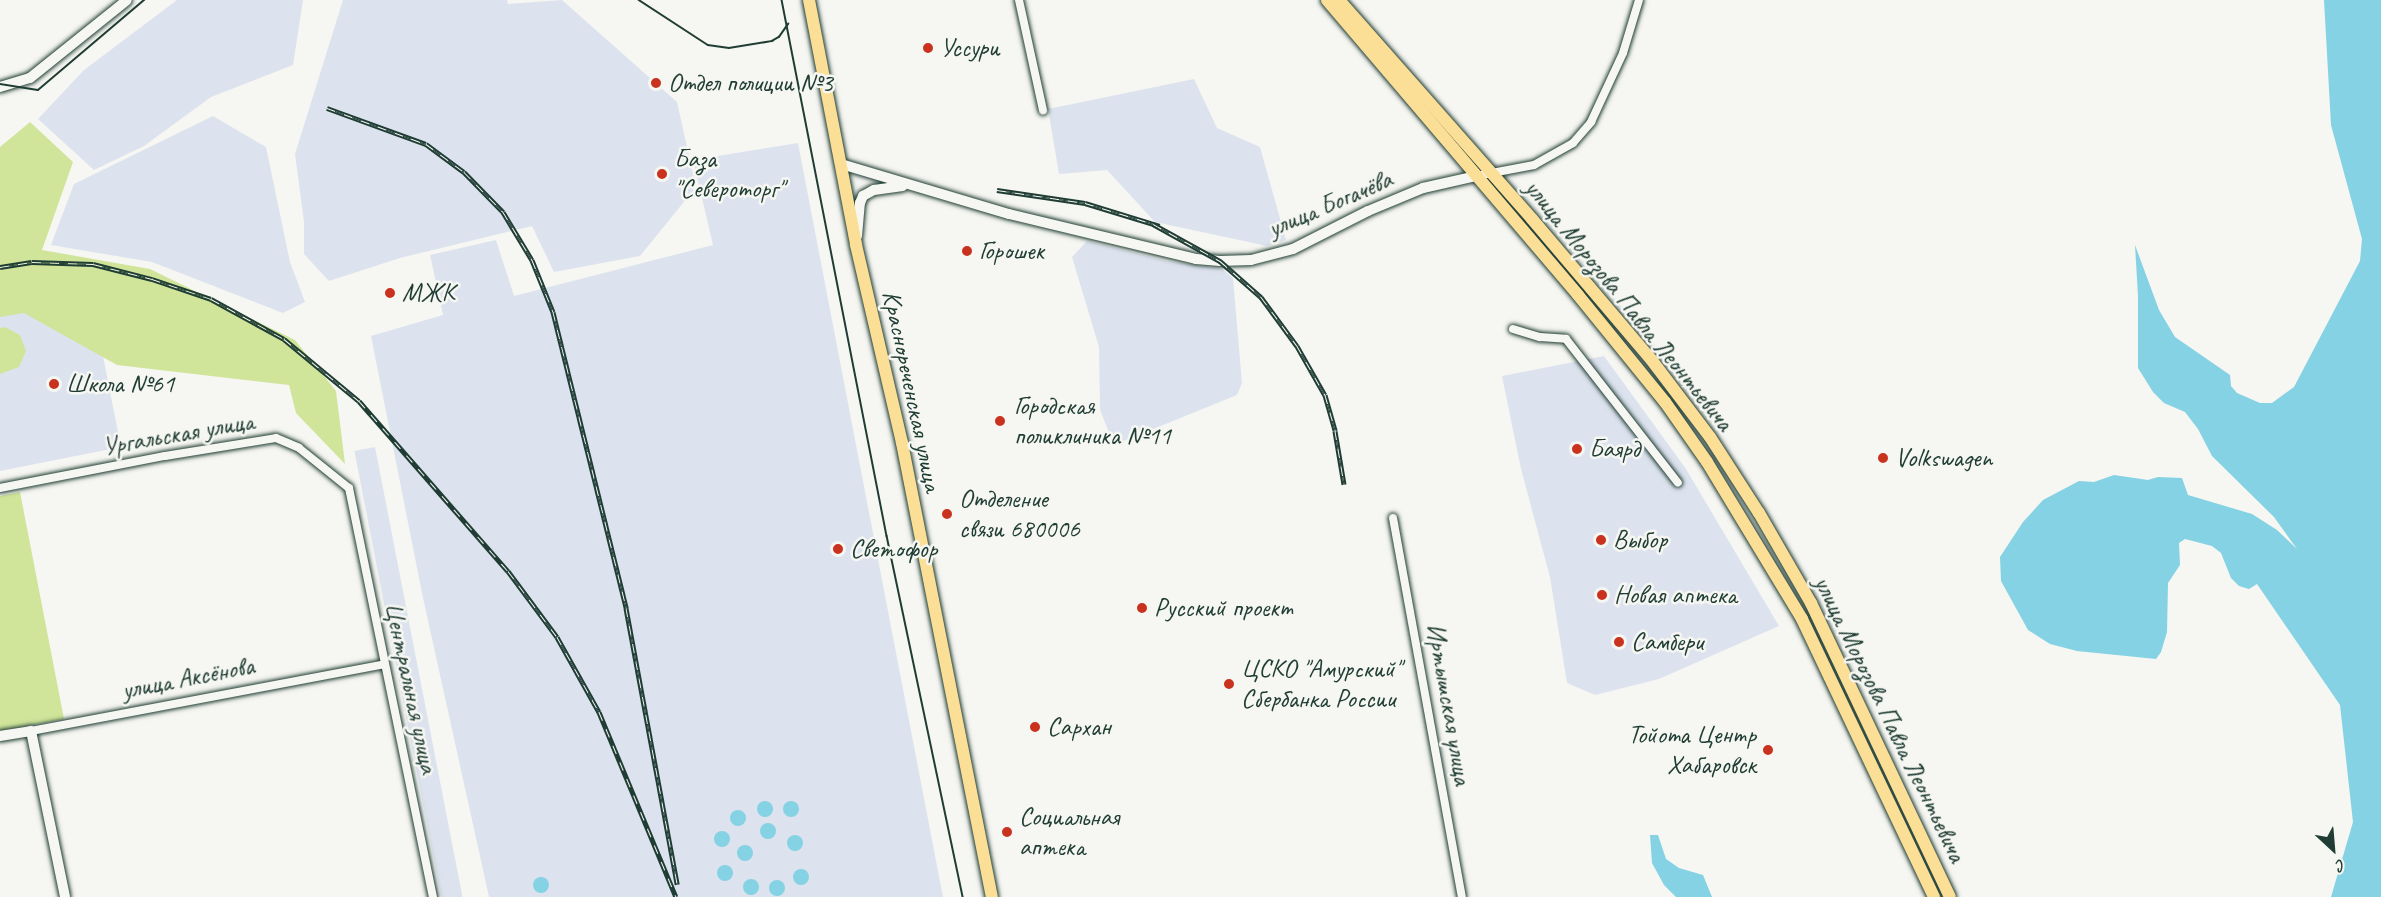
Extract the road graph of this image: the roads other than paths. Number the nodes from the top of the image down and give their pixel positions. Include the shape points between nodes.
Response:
1 (128, 0) edge
2 (809, 0) edge
3 (1019, 0) edge
4 (1327, 0) edge
5 (1339, 0) edge
6 (1639, 0) edge
7 (0, 78) edge
8 (30, 78) junction
9 (0, 87) edge
10 (1043, 110) dead end
11 (841, 164) junction
12 (1492, 173) junction
13 (1476, 176) junction
14 (907, 185) junction
15 (856, 245) junction
16 (1513, 329) dead end
17 (1678, 483) dead end
18 (0, 488) edge
19 (350, 488) joint
20 (1393, 518) dead end
21 (384, 664) junction
22 (31, 731) junction
23 (0, 736) edge
24 (65, 897) edge
25 (433, 897) edge
26 (992, 897) edge
27 (1462, 897) edge
28 (1934, 897) edge
29 (1950, 897) edge

1 - 8 street
2 - 11 main road, Краснореченская улица
3 - 10 street
4 - 13 main road, улица Морозова Павла Леонтьевича
5 - 12 main road, улица Морозова Павла Леонтьевича
6 - 12 street, улица Богачёва via 1623,53 1591,122 1573,143 1542,162
7 - 8 street
8 - 9 street
11 - 14 street, улица Богачёва
11 - 15 main road, Краснореченская улица
12 - 13 street, улица Богачёва
12 - 29 main road, улица Морозова Павла Леонтьевича via 1650,358 1737,477 1811,603
13 - 14 street, улица Богачёва via 1424,188 1293,249 1247,261 1196,258
13 - 28 main road, улица Морозова Павла Леонтьевича via 1659,394 1728,494 1802,619
14 - 15 street via 872,190 863,196
15 - 26 main road, Краснореченская улица via 902,444
16 - 17 street via 1566,339
18 - 19 street, Ургальская улица via 276,438 299,448
19 - 21 street, Центральная улица
20 - 27 street, Иртышская улица
21 - 22 street, улица Аксёнова
21 - 25 street, Центральная улица
22 - 23 street, улица Аксёнова
22 - 24 street

